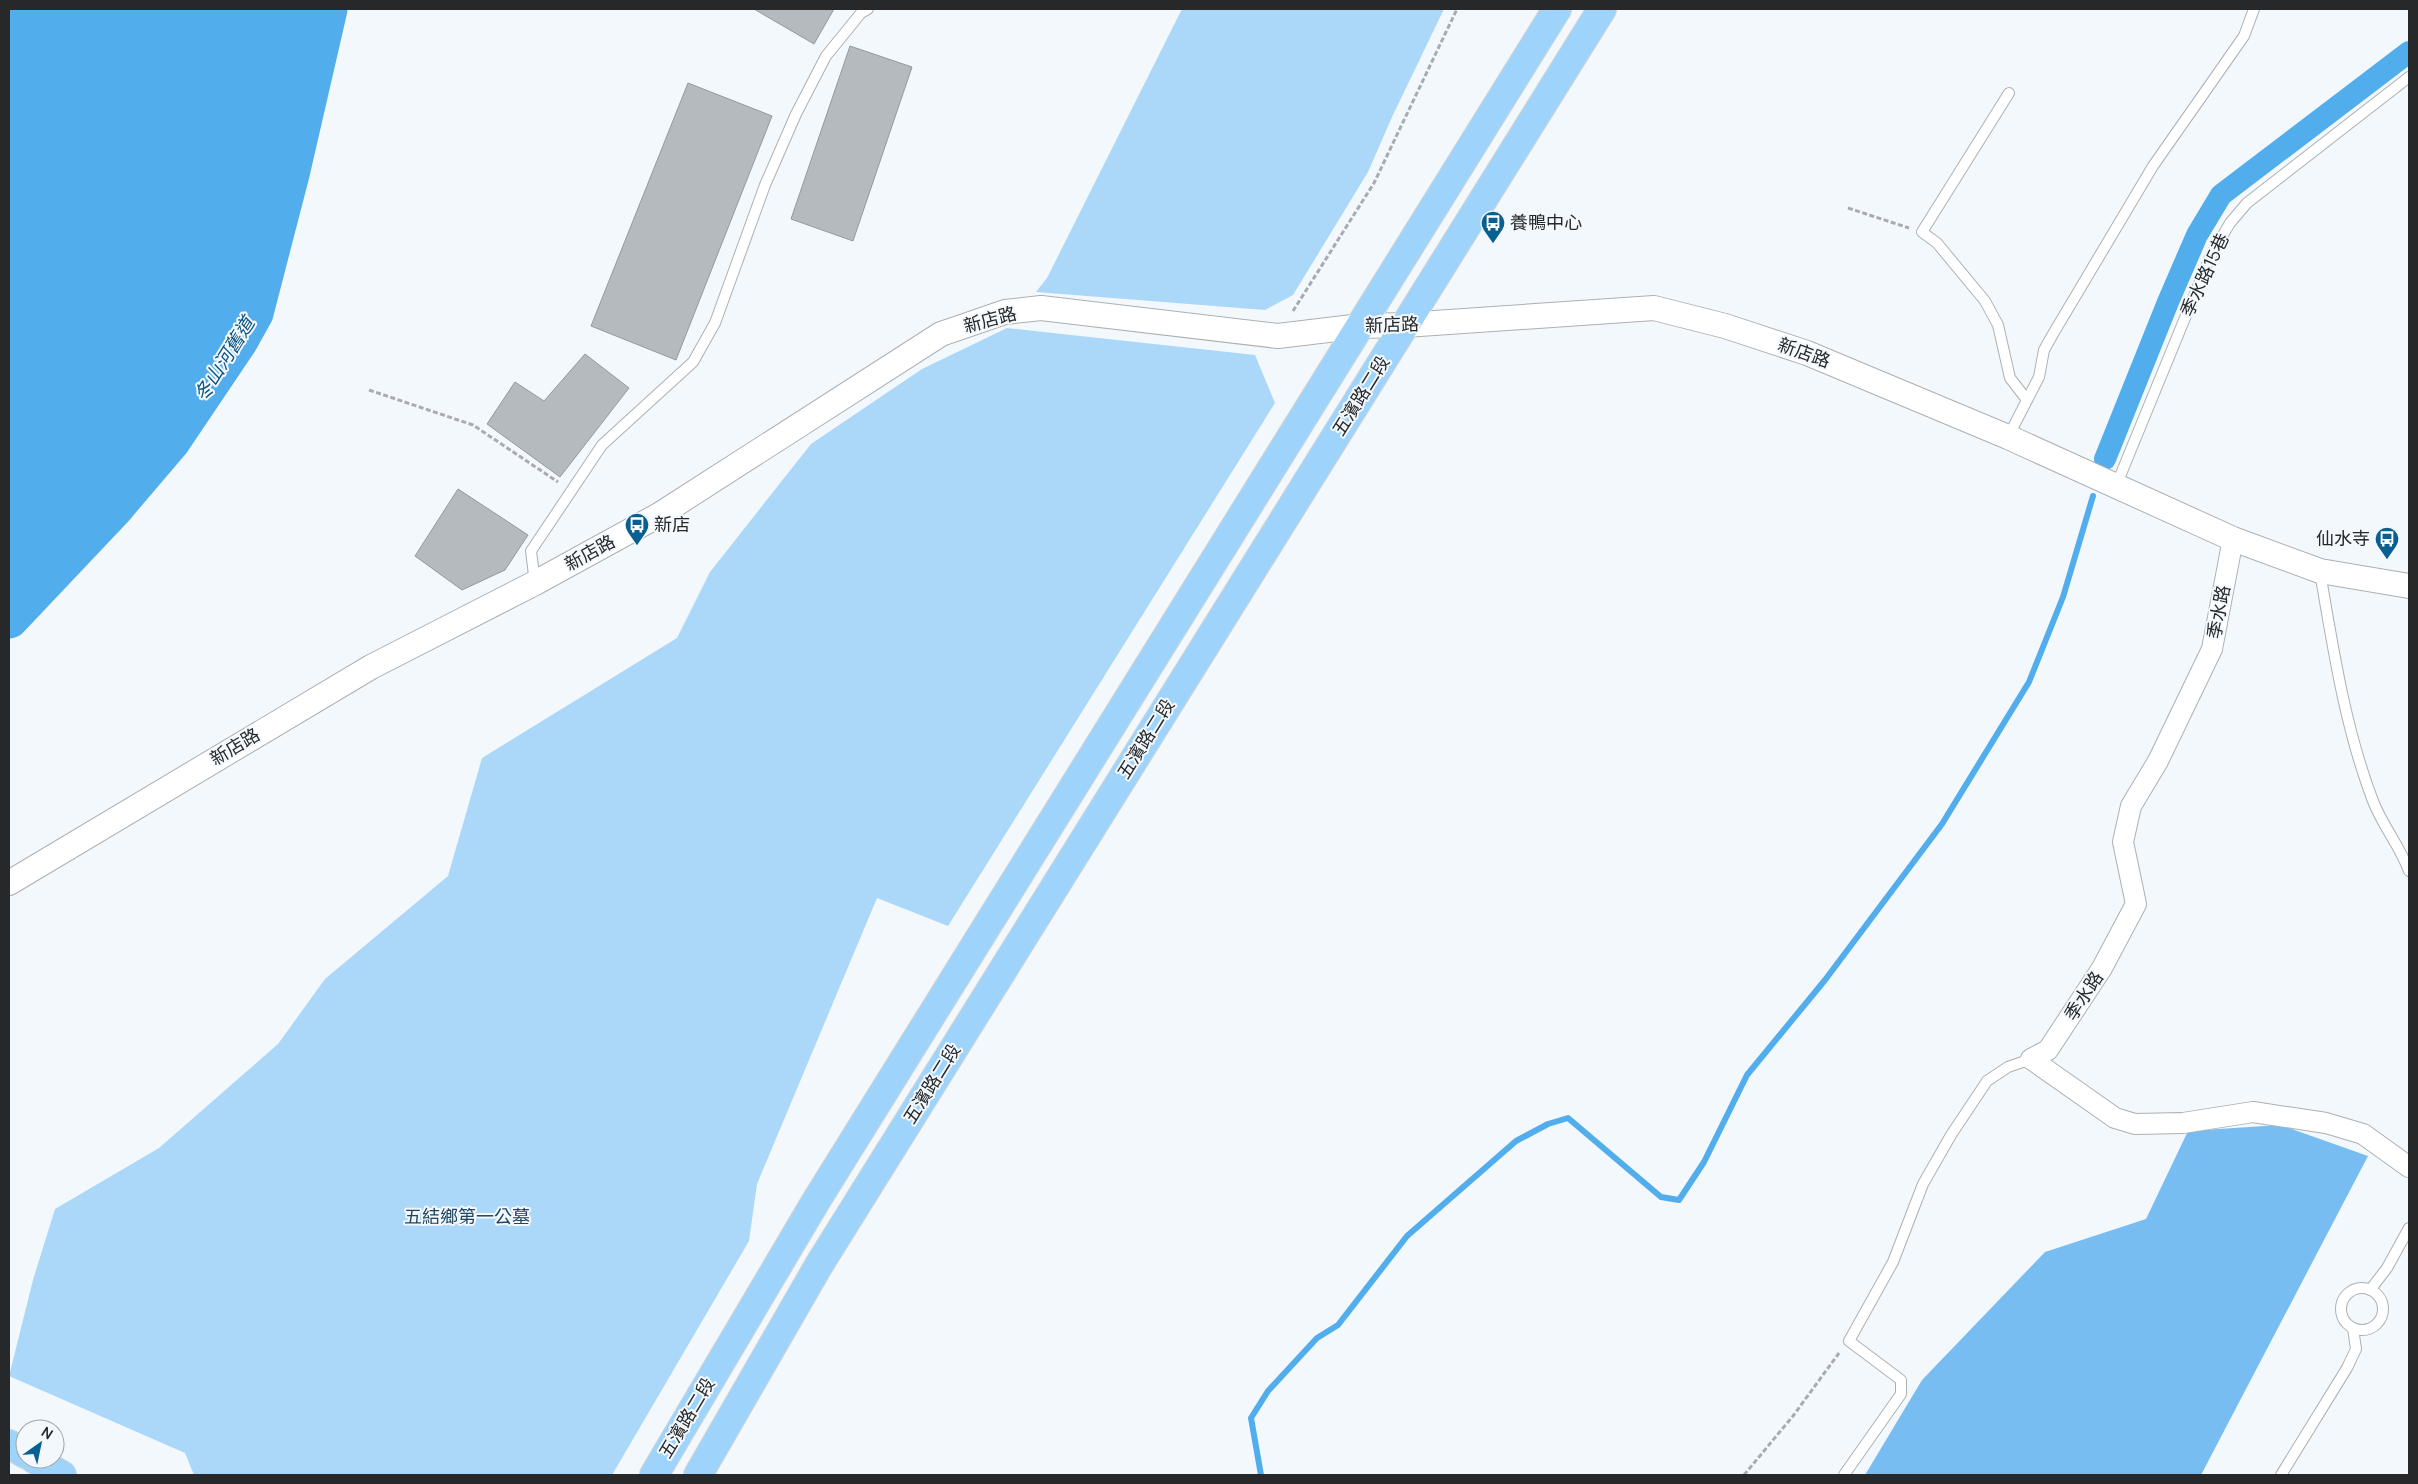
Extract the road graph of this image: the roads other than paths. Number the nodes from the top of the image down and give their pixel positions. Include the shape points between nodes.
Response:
1 (868, 9) edge
2 (1557, 9) edge
3 (1602, 9) edge
4 (2254, 9) edge
5 (2409, 77) edge
6 (2009, 93) dead end
7 (1405, 325) junction
8 (1361, 326) junction
9 (2027, 400) junction
10 (2008, 437) junction
11 (2116, 486) junction
12 (2233, 539) junction
13 (2320, 571) junction
14 (535, 584) junction
15 (2409, 586) edge
16 (2409, 871) edge
17 (9, 883) edge
18 (2031, 1059) junction
19 (2409, 1167) edge
20 (2409, 1228) edge
21 (2370, 1290) junction
22 (2353, 1328) junction
23 (654, 1475) edge
24 (698, 1475) edge
25 (1844, 1475) edge
26 (2281, 1475) edge

1 - 14 lane via 861,13 826,56 796,114 765,185 715,323 693,362 602,445 531,551
2 - 8 main road, 五濱路二段
3 - 7 main road, 五濱路二段
4 - 9 lane via 2244,36 2153,166 2053,334 2044,350 2039,377
5 - 11 lane, 季水路15巷 via 2247,203 2230,223 2210,257
6 - 9 lane via 1922,232 1938,243 1985,301 1998,325 2010,378
7 - 8 street, 新店路
7 - 10 street, 新店路 via 1654,308 1725,326 1807,353
7 - 24 main road, 五濱路二段 via 819,1265
8 - 14 street, 新店路 via 1278,336 1041,308 1005,312 941,334 659,515
8 - 23 main road, 五濱路二段 via 816,1201
9 - 10 lane
10 - 11 street, 新店路
11 - 12 street
12 - 13 street
12 - 18 street, 季水路 via 2212,649 2158,761 2131,806 2123,842 2136,904 2102,968 2048,1050
13 - 15 street
13 - 16 lane via 2352,736 2373,802 2403,853
14 - 17 street, 新店路 via 371,667
18 - 19 street via 2114,1118 2134,1124 2183,1124 2253,1112 2271,1114 2326,1123 2363,1134
18 - 25 lane via 2008,1067 1988,1081 1951,1135 1923,1184 1893,1262 1849,1341 1901,1380 1901,1394
20 - 21 lane via 2387,1268
21 - 22 lane via 2354,1289 2342,1300 2342,1316
21 - 22 lane via 2382,1301 2381,1317 2370,1328
22 - 26 lane via 2356,1349 2347,1368

